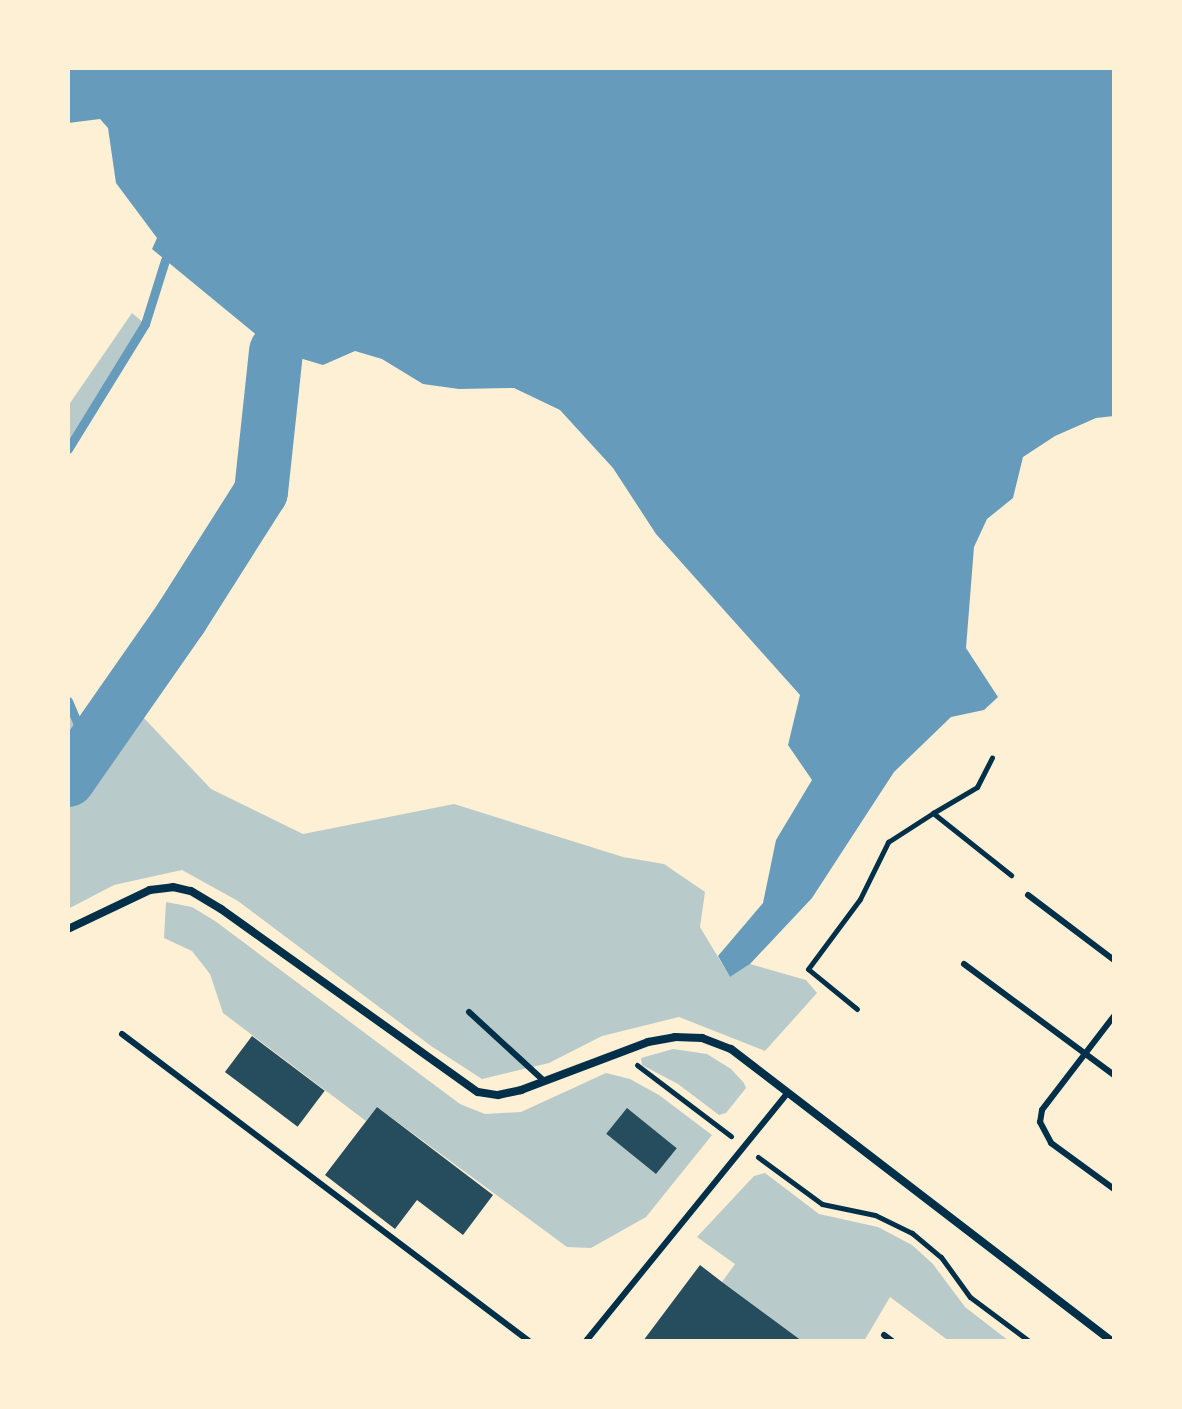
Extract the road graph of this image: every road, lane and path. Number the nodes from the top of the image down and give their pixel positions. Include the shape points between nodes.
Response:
1 (992, 758) dead end
2 (933, 813) junction
3 (1011, 875) dead end
4 (1028, 895) dead end
5 (68, 929) edge
6 (1114, 960) edge
7 (964, 964) dead end
8 (857, 1009) dead end
9 (469, 1012) dead end
10 (1114, 1016) edge
11 (122, 1034) dead end
12 (620, 1053) junction
13 (1084, 1053) junction
14 (1114, 1075) edge
15 (544, 1081) junction
16 (786, 1095) junction
17 (744, 1146) junction
18 (1114, 1189) edge
19 (884, 1335) dead end
20 (529, 1341) edge
21 (586, 1341) edge
22 (892, 1341) edge
23 (1029, 1341) edge
24 (1111, 1341) edge

1 - 2 path via 977,787
2 - 3 path
2 - 8 path via 888,842 860,899 808,969
4 - 6 lane
5 - 15 street via 150,890 191,891 478,1092 498,1095
7 - 13 lane
9 - 15 lane
10 - 13 lane
11 - 20 lane
12 - 15 street
12 - 16 street via 648,1042 702,1038 731,1049
12 - 17 path
13 - 14 lane
13 - 18 lane via 1042,1110 1040,1122 1051,1143
16 - 17 lane
16 - 24 street
17 - 21 lane
17 - 23 path via 822,1204 875,1215 912,1233 941,1257 970,1297
19 - 22 lane

